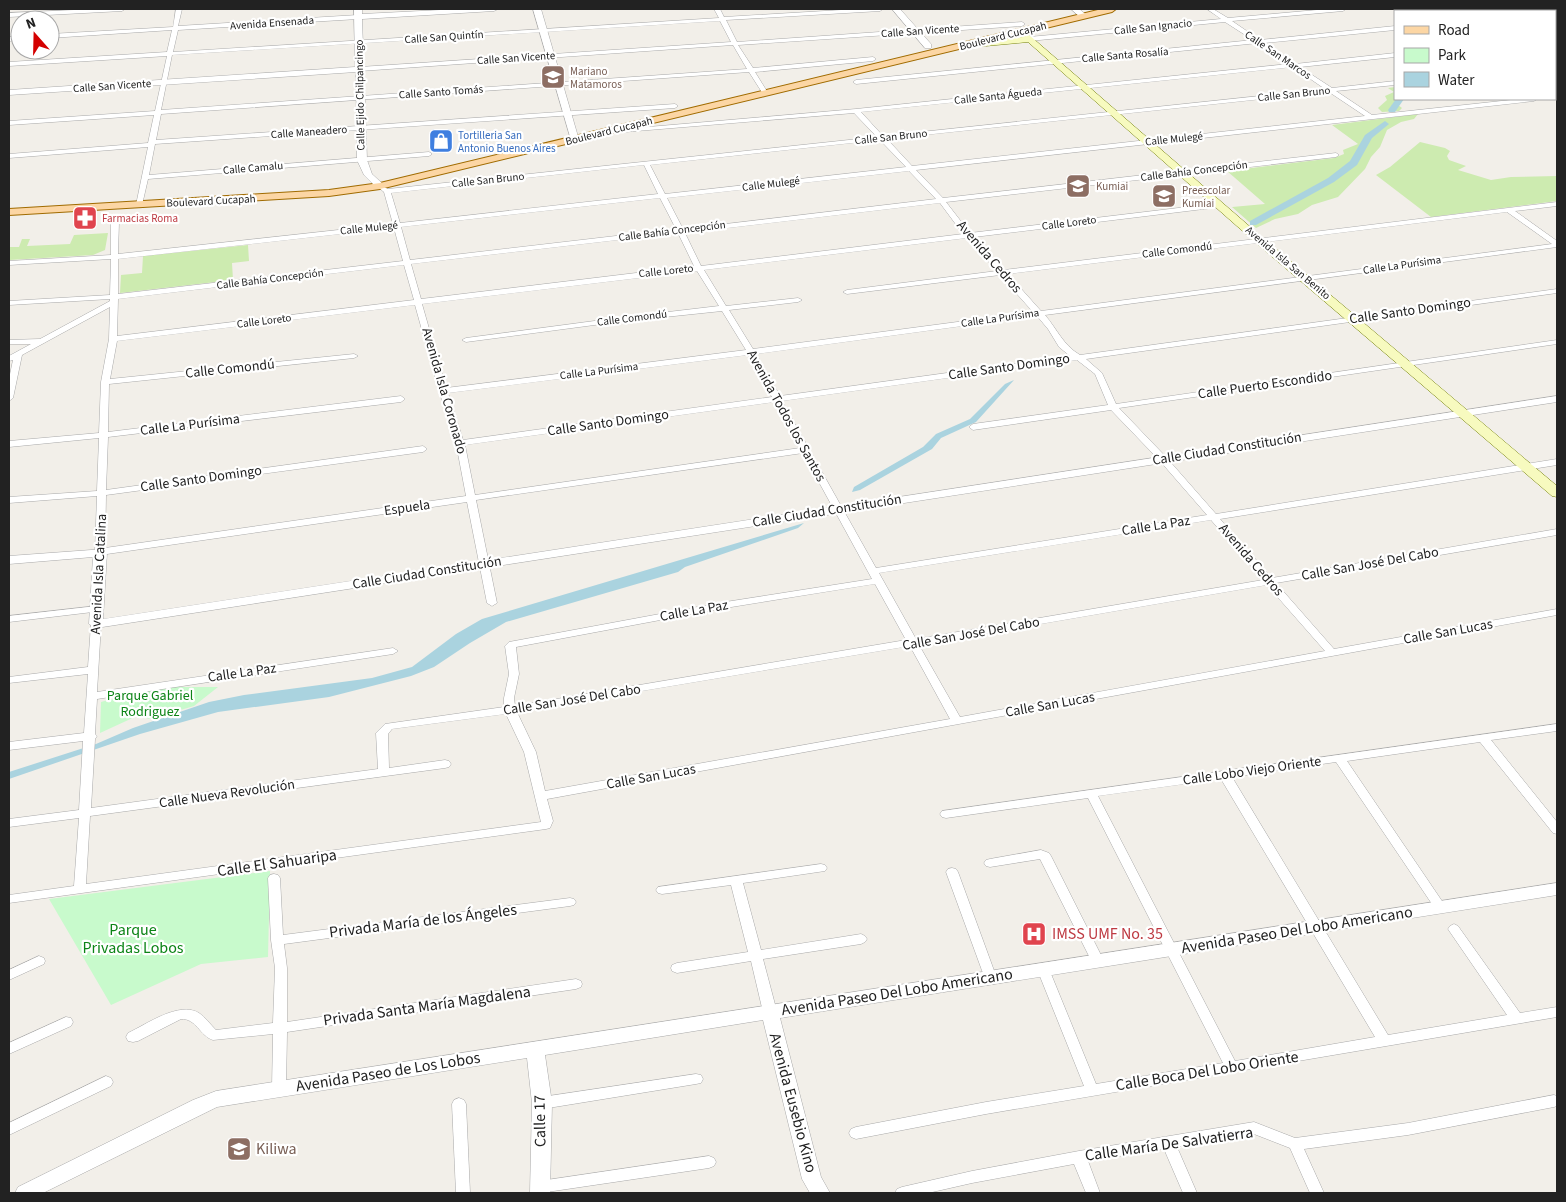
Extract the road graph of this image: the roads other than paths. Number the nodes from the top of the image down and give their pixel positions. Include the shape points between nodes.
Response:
1 (122, 9) edge
2 (179, 9) edge
3 (494, 9) edge
4 (537, 9) edge
5 (716, 9) edge
6 (880, 9) edge
7 (896, 9) edge
8 (1112, 9) edge
9 (1210, 9) edge
10 (1343, 9) edge
11 (1080, 11) edge
12 (358, 13) edge
13 (9, 16) edge
14 (722, 19) junction
15 (1227, 20) junction
16 (1394, 28) edge
17 (175, 30) junction
18 (544, 30) junction
19 (914, 31) junction
20 (1024, 31) junction
21 (60, 36) edge
22 (359, 42) junction
23 (1259, 42) junction
24 (735, 44) junction
25 (928, 46) junction
26 (170, 55) junction
27 (1394, 55) edge
28 (551, 56) junction
29 (873, 59) junction
30 (1056, 62) junction
31 (9, 64) edge
32 (1294, 66) junction
33 (360, 69) junction
34 (752, 70) junction
35 (794, 82) junction
36 (856, 82) dead end
37 (164, 83) junction
38 (559, 84) junction
39 (1394, 84) edge
40 (1084, 87) junction
41 (763, 89) junction
42 (1330, 90) junction
43 (9, 93) edge
44 (361, 97) junction
45 (1525, 100) edge
46 (675, 106) junction
47 (856, 111) junction
48 (158, 113) junction
49 (568, 114) junction
50 (1114, 114) junction
51 (1371, 117) junction
52 (9, 123) edge
53 (362, 129) junction
54 (602, 133) junction
55 (574, 135) junction
56 (883, 138) junction
57 (1146, 142) junction
58 (152, 144) junction
59 (429, 154) dead end
60 (1336, 155) dead end
61 (9, 156) edge
62 (362, 160) junction
63 (646, 163) junction
64 (910, 168) junction
65 (1182, 173) junction
66 (145, 177) junction
67 (370, 179) junction
68 (384, 189) junction
69 (664, 196) junction
70 (140, 200) junction
71 (941, 200) junction
72 (9, 202) edge
73 (1557, 204) edge
74 (1220, 205) junction
75 (1508, 210) junction
76 (9, 212) edge
77 (115, 222) dead end
78 (396, 225) junction
79 (681, 230) junction
80 (968, 235) junction
81 (1259, 240) junction
82 (1557, 245) edge
83 (114, 257) junction
84 (408, 262) junction
85 (9, 263) edge
86 (699, 268) junction
87 (1002, 272) junction
88 (1306, 278) junction
89 (1557, 291) edge
90 (847, 292) dead end
91 (112, 300) junction
92 (798, 300) dead end
93 (418, 302) junction
94 (9, 303) edge
95 (723, 308) junction
96 (1037, 313) junction
97 (1354, 319) junction
98 (113, 339) junction
99 (41, 340) junction
100 (466, 340) dead end
101 (9, 342) edge
102 (1557, 342) edge
103 (751, 352) junction
104 (18, 354) junction
105 (354, 356) dead end
106 (1076, 357) junction
107 (9, 359) edge
108 (1406, 364) junction
109 (105, 382) junction
110 (443, 391) junction
111 (9, 398) edge
112 (401, 399) dead end
113 (1557, 399) edge
114 (777, 400) junction
115 (1114, 408) junction
116 (1463, 413) junction
117 (973, 427) dead end
118 (104, 436) junction
119 (460, 443) junction
120 (9, 444) edge
121 (423, 449) dead end
122 (805, 450) junction
123 (1163, 459) junction
124 (1557, 462) edge
125 (1526, 467) junction
126 (103, 493) junction
127 (1557, 493) edge
128 (472, 499) junction
129 (9, 500) edge
130 (838, 509) junction
131 (1213, 516) junction
132 (1557, 532) edge
133 (100, 552) junction
134 (9, 560) edge
135 (485, 564) junction
136 (873, 571) junction
137 (878, 581) junction
138 (1270, 582) junction
139 (492, 603) dead end
140 (97, 609) junction
141 (1557, 612) edge
142 (9, 619) edge
143 (96, 624) junction
144 (914, 644) junction
145 (393, 651) dead end
146 (1332, 653) junction
147 (94, 670) junction
148 (9, 680) edge
149 (92, 696) junction
150 (510, 710) junction
151 (957, 722) junction
152 (1557, 727) edge
153 (1483, 738) junction
154 (91, 739) junction
155 (9, 746) edge
156 (1339, 758) junction
157 (445, 764) dead end
158 (384, 772) junction
159 (1225, 775) junction
160 (1091, 794) junction
161 (542, 796) junction
162 (86, 814) junction
163 (946, 814) dead end
164 (9, 823) edge
165 (1557, 830) edge
166 (990, 863) dead end
167 (821, 868) dead end
168 (952, 872) dead end
169 (274, 878) dead end
170 (736, 879) junction
171 (1557, 889) edge
172 (80, 890) junction
173 (662, 890) dead end
174 (9, 899) edge
175 (570, 902) dead end
176 (1440, 907) junction
177 (1316, 927) junction
178 (1454, 929) dead end
179 (861, 938) dead end
180 (276, 940) junction
181 (1171, 949) junction
182 (756, 955) junction
183 (38, 961) dead end
184 (1098, 961) junction
185 (677, 968) dead end
186 (1043, 969) junction
187 (9, 975) edge
188 (990, 976) junction
189 (576, 984) dead end
190 (770, 1012) junction
191 (1557, 1012) edge
192 (1517, 1019) junction
193 (66, 1022) dead end
194 (279, 1028) junction
195 (132, 1037) dead end
196 (1385, 1042) junction
197 (9, 1049) edge
198 (535, 1049) junction
199 (1232, 1067) junction
200 (696, 1080) dead end
201 (106, 1082) dead end
202 (279, 1089) junction
203 (1092, 1090) junction
204 (1554, 1101) dead end
205 (542, 1103) junction
206 (459, 1104) dead end
207 (9, 1129) edge
208 (856, 1133) dead end
209 (1168, 1142) junction
210 (1295, 1144) junction
211 (1079, 1157) junction
212 (709, 1162) dead end
213 (46, 1189) edge
214 (540, 1190) edge
215 (25, 1193) edge
216 (463, 1193) edge
217 (820, 1193) edge
218 (902, 1193) edge
219 (1093, 1193) edge
220 (1190, 1193) edge
221 (1317, 1193) edge

1 - 13 street
2 - 17 street
3 - 12 street, Avenida Ensenada
4 - 18 street
5 - 14 street
6 - 14 street, Calle San Quintín
7 - 19 street
8 - 11 main road, Boulevard Cucapah
9 - 15 street, Calle San Marcos
10 - 15 street, Calle San Ignacio
11 - 20 main road, Boulevard Cucapah
12 - 17 street, Avenida Ensenada
12 - 22 street, Calle Ejido Chilpancingo
14 - 18 street, Calle San Quintín
14 - 24 street
15 - 20 street, Calle San Ignacio
15 - 23 street, Calle San Marcos
16 - 23 street, Calle Santa Rosalía
17 - 21 street, Avenida Ensenada
17 - 26 street
18 - 22 street, Calle San Quintín
18 - 28 street
19 - 20 street, Calle San Vicente
19 - 24 street, Calle San Vicente
19 - 25 street
20 - 25 main road, Boulevard Cucapah
20 - 30 main road, Avenida Isla San Benito
20 - 35 main road, Boulevard Cucapah
22 - 26 street, Calle San Quintín
22 - 33 street, Calle Ejido Chilpancingo
23 - 30 street, Calle Santa Rosalía
23 - 32 street, Calle San Marcos
24 - 28 street, Calle San Vicente
24 - 34 street
25 - 29 main road, Boulevard Cucapah
26 - 31 street, Calle San Quintín
26 - 37 street
27 - 32 street, Calle Santa Águeda
28 - 33 street, Calle San Vicente
28 - 38 street
29 - 34 street, Calle Santo Tomás
29 - 35 main road, Boulevard Cucapah
30 - 36 street, Calle Santa Rosalía
30 - 40 main road, Avenida Isla San Benito
32 - 40 street, Calle Santa Águeda
32 - 42 street, Calle San Marcos
33 - 37 street, Calle San Vicente
33 - 44 street, Calle Ejido Chilpancingo
34 - 38 street, Calle Santo Tomás
34 - 41 street
35 - 41 main road, Boulevard Cucapah
37 - 43 street, Calle San Vicente
37 - 48 street
38 - 44 street, Calle Santo Tomás
38 - 49 street
39 - 42 street, Calle San Bruno
40 - 47 street, Calle Santa Águeda
40 - 50 main road, Avenida Isla San Benito
41 - 46 main road, Boulevard Cucapah
41 - 54 main road, Boulevard Cucapah
42 - 50 street, Calle San Bruno
42 - 51 street, Calle San Marcos
44 - 48 street, Calle Santo Tomás
44 - 53 street, Calle Ejido Chilpancingo
45 - 51 street, Calle Mulegé
46 - 49 street, Calle Maneadero
46 - 55 main road, Boulevard Cucapah
47 - 54 street, Calle Santa Águeda
47 - 56 street, Avenida Cedros
48 - 52 street, Calle Santo Tomás
48 - 58 street
49 - 53 street, Calle Maneadero
49 - 55 street
50 - 56 street, Calle San Bruno
50 - 57 main road, Avenida Isla San Benito
51 - 57 street, Calle Mulegé
53 - 58 street, Calle Maneadero
53 - 62 street, Calle Ejido Chilpancingo
54 - 55 main road, Boulevard Cucapah
55 - 67 main road, Boulevard Cucapah
55 - 68 main road, Boulevard Cucapah
56 - 63 street, Calle San Bruno
56 - 64 street, Avenida Cedros
57 - 64 street, Calle Mulegé
57 - 65 main road, Avenida Isla San Benito
58 - 61 street, Calle Maneadero
58 - 66 street
59 - 62 street, Calle Camalu
60 - 65 street, Calle Bahía Concepción
62 - 66 street, Calle Camalu
62 - 67 street, Calle Ejido Chilpancingo
63 - 68 street, Calle San Bruno
63 - 69 street, Avenida Todos los Santos
64 - 69 street, Calle Mulegé
64 - 71 street, Avenida Cedros
65 - 71 street, Calle Bahía Concepción
65 - 74 main road, Avenida Isla San Benito
66 - 70 street
67 - 68 street
67 - 70 main road, Boulevard Cucapah
68 - 70 main road, Boulevard Cucapah
68 - 78 street, Avenida Isla Coronado
69 - 78 street, Calle Mulegé
69 - 79 street, Avenida Todos los Santos
70 - 72 main road, Boulevard Cucapah
70 - 76 main road, Boulevard Cucapah
71 - 79 street, Calle Bahía Concepción
71 - 80 street, Avenida Cedros
73 - 75 street, Calle Comondú
74 - 80 street, Calle Loreto
74 - 81 main road, Avenida Isla San Benito
75 - 81 street, Calle Comondú
75 - 82 street
77 - 83 street, Avenida Isla Catalina
78 - 83 street, Calle Mulegé
78 - 84 street, Avenida Isla Coronado
79 - 84 street, Calle Bahía Concepción
79 - 86 street, Avenida Todos los Santos
80 - 86 street, Calle Loreto
80 - 87 street, Avenida Cedros
81 - 87 street, Calle Comondú
81 - 88 main road, Avenida Isla San Benito
82 - 88 street, Calle La Purísima
83 - 85 street, Calle Mulegé
83 - 91 street, Avenida Isla Catalina
84 - 91 street, Calle Bahía Concepción
84 - 93 street, Avenida Isla Coronado
86 - 93 street, Calle Loreto
86 - 95 street, Avenida Todos los Santos
87 - 90 street, Calle Comondú
87 - 96 street, Avenida Cedros
88 - 96 street, Calle La Purísima
88 - 97 main road, Avenida Isla San Benito
89 - 97 street, Calle Santo Domingo
91 - 94 street, Calle Bahía Concepción
91 - 98 street, Avenida Isla Catalina
91 - 99 street
92 - 95 street, Calle Comondú
93 - 98 street, Calle Loreto
93 - 110 street, Avenida Isla Coronado
95 - 100 street, Calle Comondú
95 - 103 street, Avenida Todos los Santos
96 - 103 street, Calle La Purísima
96 - 106 street, Avenida Cedros via 1052,328 1060,345
97 - 106 street, Calle Santo Domingo
97 - 108 main road, Avenida Isla San Benito
98 - 109 street, Avenida Isla Catalina
99 - 101 street
99 - 104 street
102 - 108 street, Calle Puerto Escondido
103 - 110 street, Calle La Purísima
103 - 114 street, Avenida Todos los Santos
104 - 107 street
104 - 111 street
105 - 109 street, Calle Comondú
106 - 114 street, Calle Santo Domingo
106 - 115 street, Avenida Cedros via 1098,374
108 - 115 street, Calle Puerto Escondido
108 - 116 main road, Avenida Isla San Benito
109 - 118 street, Avenida Isla Catalina
110 - 119 street, Avenida Isla Coronado
112 - 118 street, Calle La Purísima
113 - 116 street, Calle Ciudad Constitución
114 - 119 street, Calle Santo Domingo
114 - 122 street, Avenida Todos los Santos
115 - 117 street, Calle Puerto Escondido
115 - 123 street, Avenida Cedros
116 - 123 street, Calle Ciudad Constitución
116 - 125 main road, Avenida Isla San Benito
118 - 120 street, Calle La Purísima
118 - 126 street, Avenida Isla Catalina
119 - 128 street, Avenida Isla Coronado
121 - 126 street, Calle Santo Domingo
122 - 128 street, Espuela
122 - 130 street, Avenida Todos los Santos
123 - 130 street, Calle Ciudad Constitución
123 - 131 street, Avenida Cedros
124 - 125 street, Calle La Paz
125 - 127 main road, Avenida Isla San Benito
125 - 131 street, Calle La Paz
126 - 129 street, Calle Santo Domingo
126 - 133 street, Avenida Isla Catalina
128 - 133 street, Espuela
128 - 135 street, Avenida Isla Coronado
130 - 135 street, Calle Ciudad Constitución
130 - 136 street, Avenida Todos los Santos
131 - 136 street, Calle La Paz
131 - 138 street, Avenida Cedros
132 - 138 street, Calle San José Del Cabo
133 - 134 street, Espuela
133 - 140 street, Avenida Isla Catalina
135 - 139 street, Avenida Isla Coronado
135 - 143 street, Calle Ciudad Constitución
136 - 137 street, Avenida Todos los Santos
137 - 144 street, Avenida Todos los Santos
137 - 150 street, Calle La Paz via 517,642 510,646 514,674
138 - 144 street, Calle San José Del Cabo
138 - 146 street, Avenida Cedros
140 - 142 street
140 - 143 street, Avenida Isla Catalina
141 - 146 street, Calle San Lucas
143 - 147 street, Avenida Isla Catalina
144 - 150 street, Calle San José Del Cabo
144 - 151 street, Avenida Todos los Santos
145 - 149 street, Calle La Paz
146 - 151 street, Calle San Lucas
147 - 148 street
147 - 149 street, Avenida Isla Catalina
149 - 154 street, Avenida Isla Catalina
150 - 158 street, Calle San José Del Cabo via 389,726 382,733
150 - 161 street via 530,752
151 - 161 street, Calle San Lucas
152 - 153 street, Calle Lobo Viejo Oriente
153 - 156 street, Calle Lobo Viejo Oriente
153 - 165 street
154 - 155 street
154 - 162 street, Avenida Isla Catalina
156 - 159 street, Calle Lobo Viejo Oriente
156 - 176 street
157 - 158 street, Calle Nueva Revolución
158 - 162 street, Calle Nueva Revolución
159 - 160 street, Calle Lobo Viejo Oriente
159 - 177 street
160 - 163 street, Calle Lobo Viejo Oriente
160 - 181 street
161 - 172 street, Calle El Sahuaripa via 546,825
162 - 164 street, Calle Nueva Revolución
162 - 172 street, Avenida Isla Catalina
166 - 184 street via 1041,854 1046,856
167 - 170 street
168 - 188 street
169 - 180 street
170 - 173 street
170 - 182 street
171 - 176 street, Avenida Paseo Del Lobo Americano
172 - 174 street, Calle El Sahuaripa
175 - 180 street, Privada María de los Ángeles
176 - 177 street, Avenida Paseo Del Lobo Americano
177 - 181 street, Avenida Paseo Del Lobo Americano
177 - 196 street
178 - 192 street
179 - 182 street
180 - 194 street via 281,968
181 - 184 street, Avenida Paseo Del Lobo Americano
181 - 199 street
182 - 185 street
182 - 190 street
183 - 187 street
184 - 186 street, Avenida Paseo Del Lobo Americano
186 - 188 street, Avenida Paseo Del Lobo Americano
186 - 203 street
188 - 190 street, Avenida Paseo Del Lobo Americano
189 - 194 street, Privada Santa María Magdalena
190 - 198 street, Avenida Paseo de Los Lobos
190 - 217 street, Avenida Eusebio Kino via 812,1179
191 - 192 street, Calle Boca Del Lobo Oriente
192 - 196 street, Calle Boca Del Lobo Oriente
193 - 197 street
194 - 195 street, Privada Santa María Magdalena via 213,1034 194,1014 186,1013
194 - 202 street
196 - 199 street, Calle Boca Del Lobo Oriente
198 - 202 street, Avenida Paseo de Los Lobos
198 - 205 street, Calle 17
199 - 203 street, Calle Boca Del Lobo Oriente
200 - 205 street
201 - 207 street
202 - 213 street, Avenida Paseo de Los Lobos via 216,1099 200,1105
203 - 208 street, Calle Boca Del Lobo Oriente
204 - 210 street, Calle María De Salvatierra via 1408,1129
205 - 214 street, Calle 17
206 - 216 street
209 - 210 street, Calle María De Salvatierra via 1254,1128
209 - 211 street, Calle María De Salvatierra
209 - 220 street
210 - 221 street
211 - 218 street, Calle María De Salvatierra
211 - 219 street
212 - 214 street
213 - 215 street, Avenida Paseo de Los Lobos

